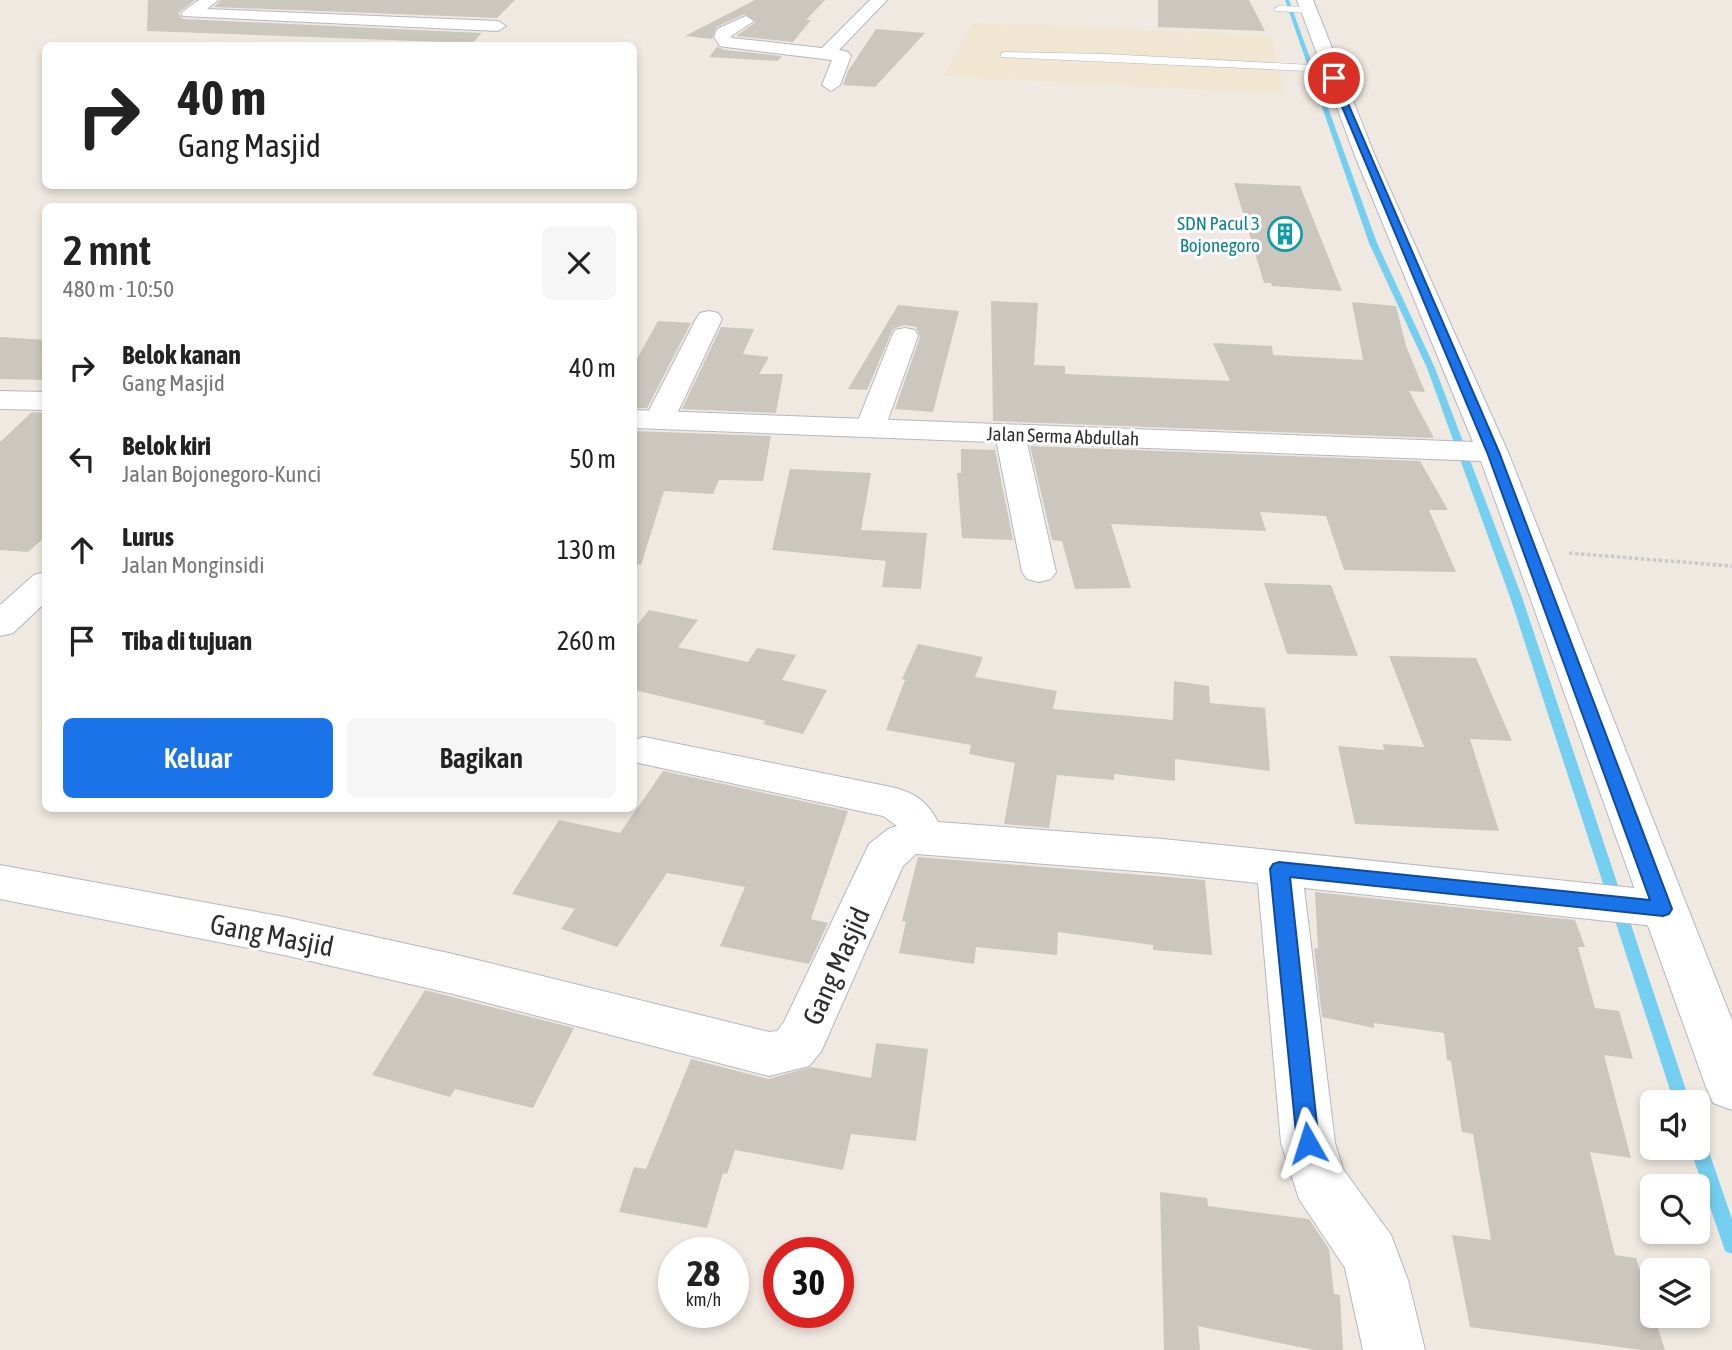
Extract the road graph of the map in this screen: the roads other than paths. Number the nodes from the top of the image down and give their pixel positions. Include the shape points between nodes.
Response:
1 (210, 0) edge
2 (879, 0) edge
3 (1305, 7) edge
4 (1279, 9) dead end
5 (746, 21) dead end
6 (498, 26) dead end
7 (828, 52) junction
8 (1005, 55) dead end
9 (1326, 69) junction
10 (831, 85) dead end
11 (709, 319) dead end
12 (905, 336) dead end
13 (0, 400) edge
14 (42, 401) edge
15 (646, 419) edge
16 (870, 428) junction
17 (1010, 434) junction
18 (1483, 452) junction
19 (1040, 572) dead end
20 (42, 586) edge
21 (0, 625) edge
22 (644, 751) dead end
23 (924, 837) junction
24 (1279, 869) junction
25 (0, 882) edge
26 (1630, 905) junction
27 (1732, 1087) edge
28 (1394, 1350) edge

1 - 6 street via 189,12
2 - 7 street
3 - 4 lane
3 - 9 street
5 - 7 street via 722,37 738,44
7 - 10 street via 842,56
8 - 9 lane
9 - 18 street
11 - 15 street
12 - 16 street
13 - 14 street
15 - 16 street, Jalan Serma Abdullah
16 - 17 street, Jalan Serma Abdullah
17 - 18 street, Jalan Serma Abdullah
17 - 19 street
18 - 26 street via 1530,550
20 - 21 street
22 - 23 street via 896,803 913,815
23 - 24 street, Gang Masjid
23 - 25 street, Gang Masjid via 904,840 885,856 803,1037 792,1050 769,1054 284,936
24 - 26 street, Gang Masjid
24 - 28 street via 1308,1143 1319,1181 1370,1255
26 - 27 street

